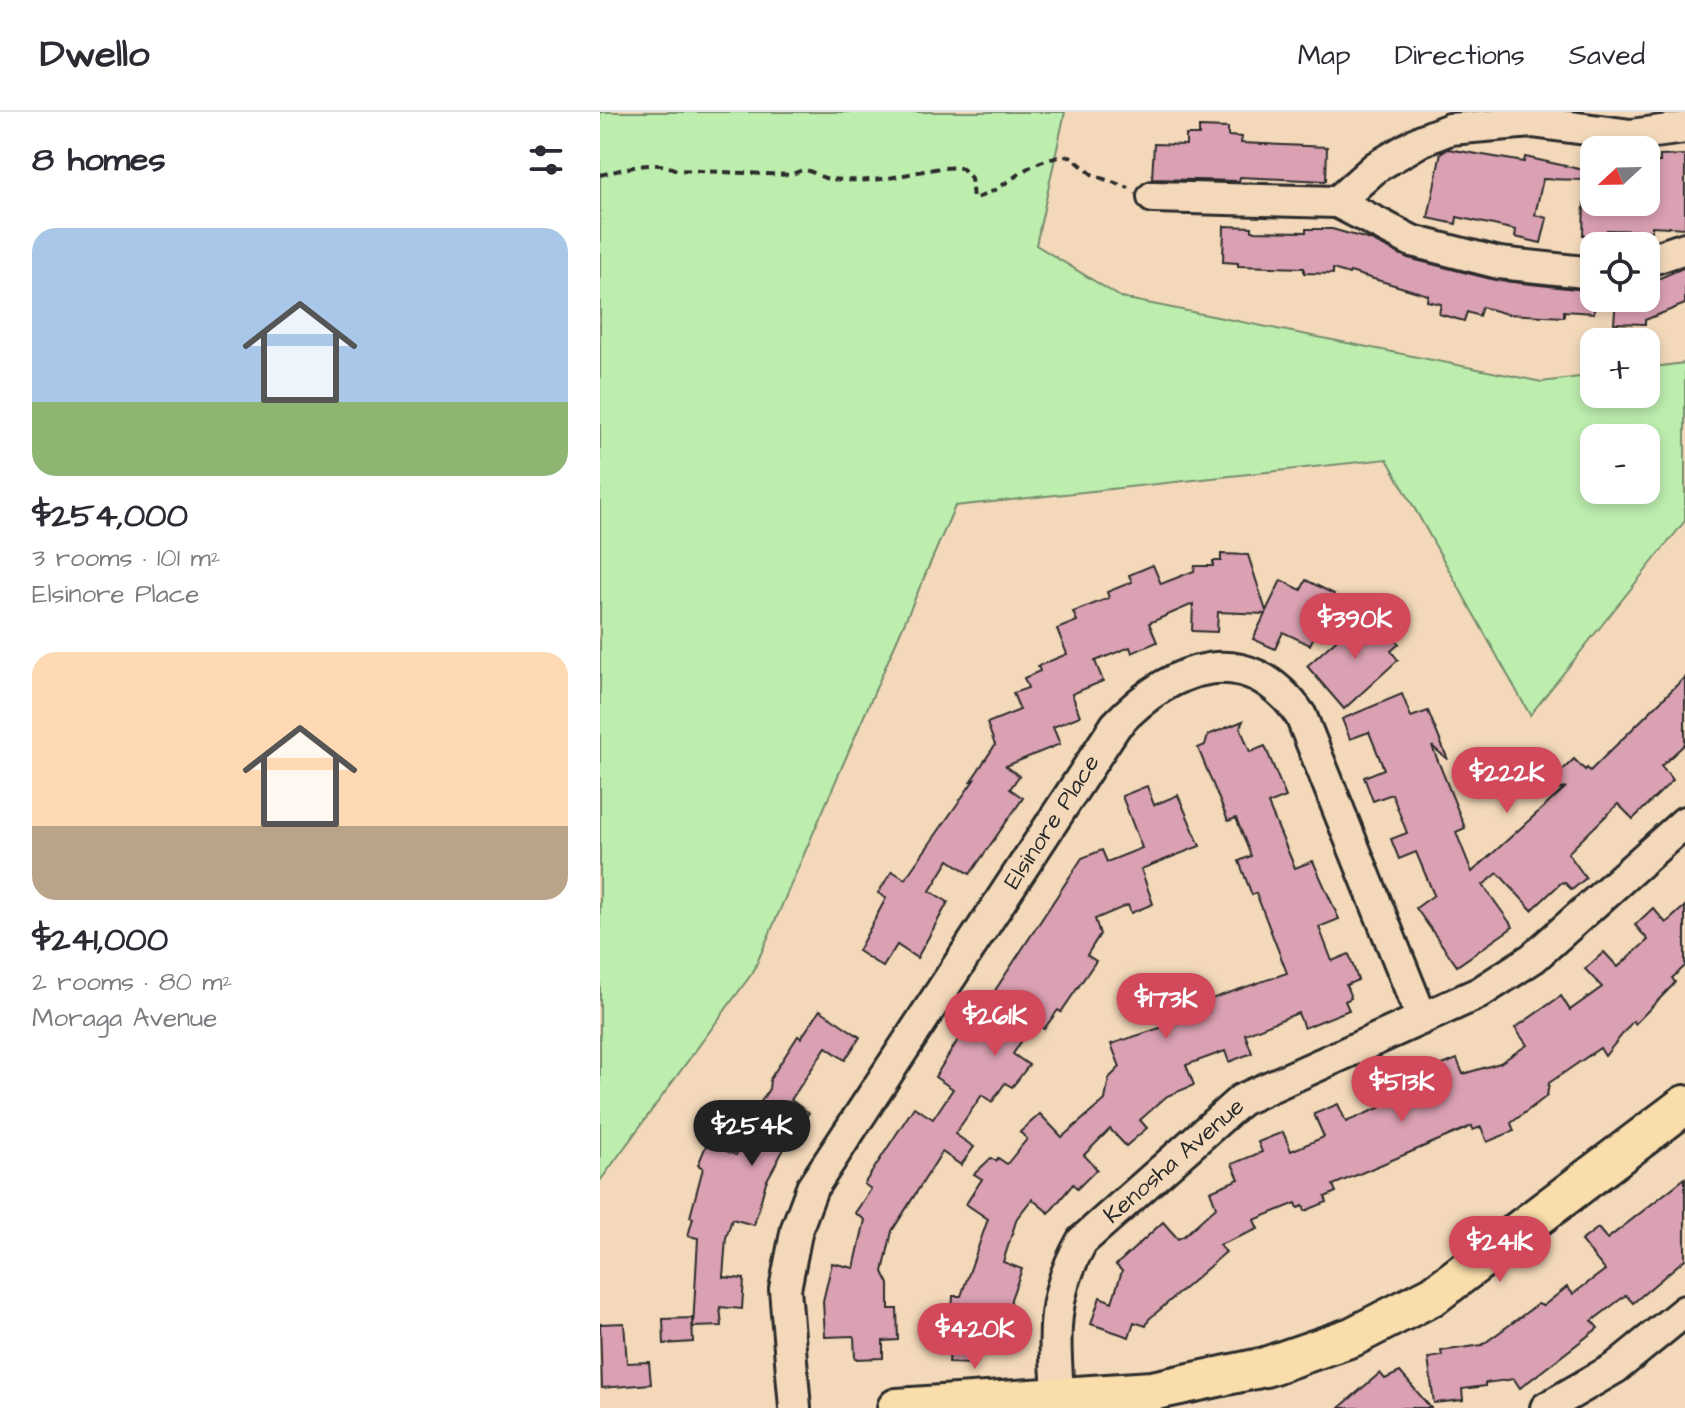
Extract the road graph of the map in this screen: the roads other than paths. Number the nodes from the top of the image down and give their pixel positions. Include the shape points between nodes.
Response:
1 (1685, 128) edge
2 (1153, 197) road end
3 (1337, 202) junction
4 (1685, 248) edge
5 (1660, 256) edge
6 (1580, 272) edge
7 (1685, 822) edge
8 (1421, 1016) junction
9 (1685, 1105) edge
10 (1685, 1311) edge
11 (1059, 1402) edge
12 (795, 1408) edge
13 (897, 1408) edge
14 (1546, 1408) edge

1 - 3 street via 1631,135 1532,122 1450,129 1376,167
2 - 3 street
3 - 6 street via 1412,241 1499,263
4 - 5 street
7 - 8 street, Kenosha Avenue via 1533,958 1479,993
8 - 11 street, Kenosha Avenue via 1241,1100 1082,1241 1065,1272 1053,1330
8 - 12 street, Elsinore Place via 1301,716 1290,700 1262,677 1228,666 1171,679 1116,725 812,1188 797,1228 785,1289
9 - 11 main road via 1434,1295 1352,1337 1265,1367 1152,1391
10 - 14 street via 1615,1368
11 - 13 main road

